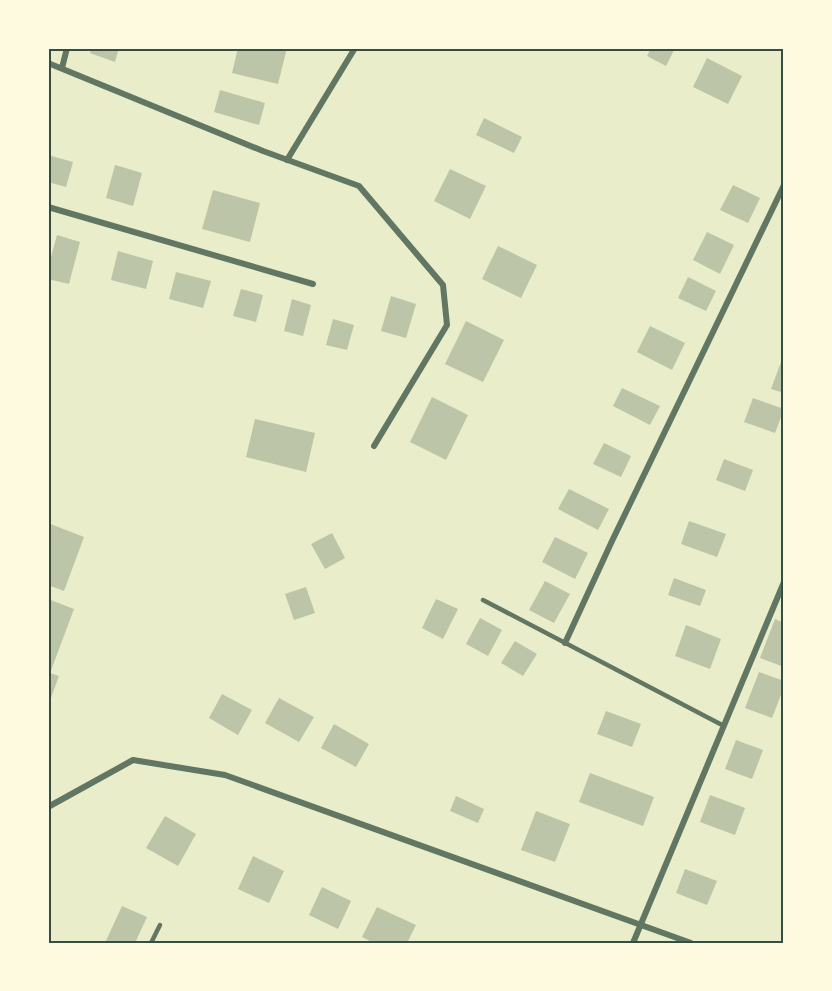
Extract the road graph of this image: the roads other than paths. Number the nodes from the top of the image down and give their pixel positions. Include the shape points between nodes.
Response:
1 (67, 48) edge
2 (355, 48) edge
3 (48, 63) edge
4 (62, 69) junction
5 (287, 160) junction
6 (784, 185) edge
7 (48, 207) edge
8 (313, 284) dead end
9 (374, 446) dead end
10 (784, 582) edge
11 (483, 600) dead end
12 (565, 643) junction
13 (724, 726) junction
14 (48, 807) edge
15 (160, 925) dead end
16 (641, 925) junction
17 (152, 943) edge
18 (633, 943) edge
19 (691, 943) edge

1 - 4 street
2 - 5 street
3 - 4 street
4 - 5 street
5 - 9 street via 359,186 443,285 447,325
6 - 12 street
7 - 8 street
10 - 13 street
11 - 12 lane
12 - 13 lane
13 - 16 street
14 - 16 street via 133,760 225,774
15 - 17 lane
16 - 18 street
16 - 19 street

